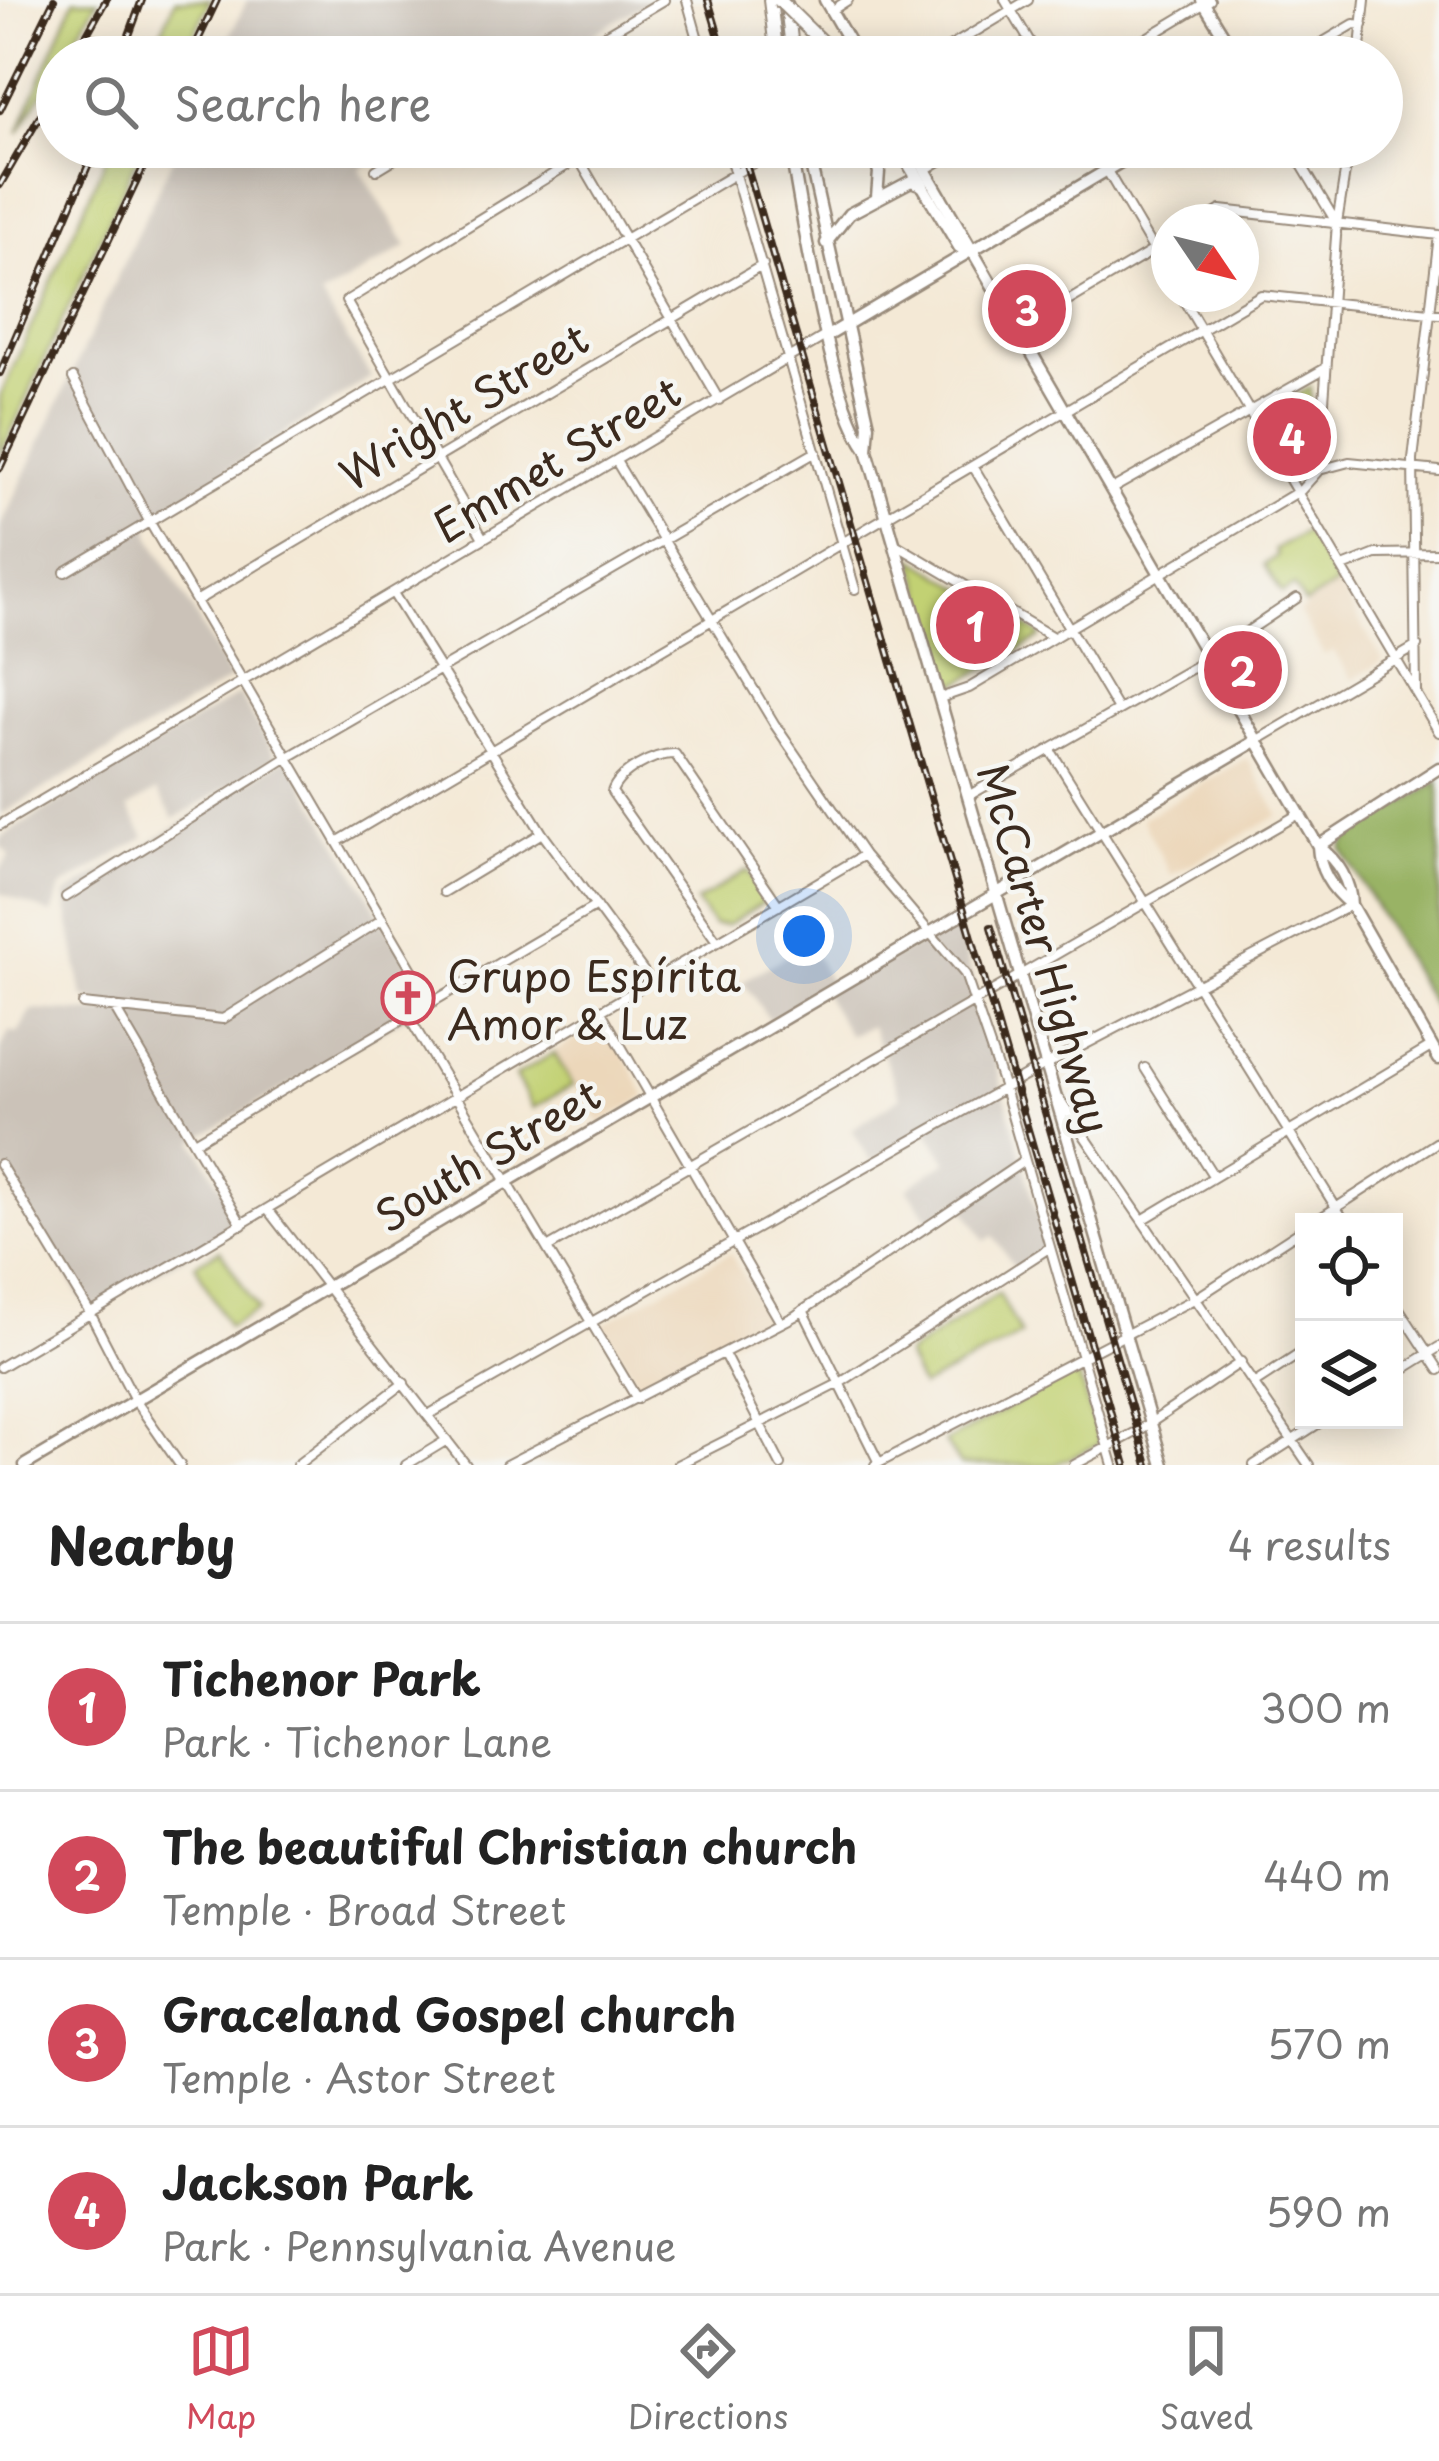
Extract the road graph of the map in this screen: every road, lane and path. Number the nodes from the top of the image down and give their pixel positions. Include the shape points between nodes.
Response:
1 (664, 0) edge
2 (687, 0) edge
3 (778, 0) edge
4 (848, 0) edge
5 (1005, 0) edge
6 (1028, 0) edge
7 (1366, 0) edge
8 (1206, 1) edge
9 (828, 6) edge
10 (1011, 10) junction
11 (1363, 25) junction
12 (603, 36) edge
13 (697, 36) edge
14 (777, 36) edge
15 (787, 36) edge
16 (815, 36) edge
17 (846, 36) edge
18 (968, 36) edge
19 (1026, 36) edge
20 (1149, 36) edge
21 (1225, 36) edge
22 (1334, 36) edge
23 (1362, 36) edge
24 (379, 168) edge
25 (562, 168) edge
26 (584, 168) edge
27 (733, 168) edge
28 (744, 168) edge
29 (794, 168) edge
30 (811, 168) edge
31 (877, 168) edge
32 (912, 168) edge
33 (929, 168) edge
34 (1109, 168) edge
35 (1303, 168) edge
36 (1345, 168) edge
37 (376, 170) dead end
38 (926, 170) joint
39 (1106, 170) junction
40 (734, 174) junction
41 (922, 185) junction
42 (877, 197) junction
43 (1259, 214) edge
44 (1336, 223) junction
45 (1439, 235) edge
46 (626, 239) junction
47 (1151, 245) edge
48 (825, 246) junction
49 (968, 252) junction
50 (1151, 252) edge
51 (764, 265) junction
52 (1330, 302) junction
53 (1190, 312) edge
54 (1434, 314) edge
55 (672, 320) junction
56 (842, 326) junction
57 (1201, 330) junction
58 (1016, 332) junction
59 (829, 335) junction
60 (790, 358) junction
61 (1325, 368) junction
62 (73, 378) dead end
63 (388, 380) junction
64 (719, 400) junction
65 (1252, 408) junction
66 (1063, 412) junction
67 (867, 450) junction
68 (816, 452) junction
69 (434, 460) junction
70 (616, 460) junction
71 (973, 466) junction
72 (1413, 469) junction
73 (1319, 470) junction
74 (1439, 471) edge
75 (1110, 490) junction
76 (1301, 490) junction
77 (887, 519) junction
78 (148, 521) junction
79 (484, 538) junction
80 (663, 542) junction
81 (841, 542) junction
82 (895, 544) junction
83 (1416, 553) junction
84 (1439, 554) edge
85 (1343, 567) junction
86 (65, 572) dead end
87 (1159, 573) junction
88 (855, 590) dead end
89 (393, 593) junction
90 (1297, 598) dead end
91 (196, 601) junction
92 (710, 620) junction
93 (1069, 627) junction
94 (1052, 637) junction
95 (1417, 646) junction
96 (1208, 656) junction
97 (1396, 658) junction
98 (437, 671) junction
99 (244, 681) junction
100 (1416, 691) junction
101 (938, 699) junction
102 (1118, 710) junction
103 (1439, 732) edge
104 (1256, 741) junction
105 (1051, 751) junction
106 (489, 753) junction
107 (288, 758) junction
108 (1439, 768) edge
109 (968, 796) junction
110 (1299, 814) junction
111 (0, 825) edge
112 (1098, 831) junction
113 (542, 832) junction
114 (337, 842) junction
115 (1318, 846) junction
116 (864, 855) junction
117 (994, 890) junction
118 (444, 892) dead end
119 (66, 897) dead end
120 (1144, 902) junction
121 (1351, 905) junction
122 (596, 906) junction
123 (779, 906) junction
124 (383, 920) junction
125 (928, 932) junction
126 (716, 940) junction
127 (1017, 972) junction
128 (650, 980) junction
129 (1197, 987) junction
130 (975, 997) junction
131 (431, 1002) junction
132 (83, 1004) dead end
133 (114, 1007) junction
134 (600, 1010) junction
135 (408, 1016) junction
136 (1432, 1047) junction
137 (1439, 1059) edge
138 (1047, 1064) junction
139 (1145, 1068) dead end
140 (1004, 1088) junction
141 (651, 1095) junction
142 (1055, 1095) junction
143 (454, 1097) junction
144 (1288, 1133) junction
145 (1439, 1141) edge
146 (194, 1142) junction
147 (1024, 1161) junction
148 (0, 1164) edge
149 (689, 1165) junction
150 (1214, 1177) junction
151 (506, 1179) junction
152 (1336, 1208) junction
153 (268, 1210) junction
154 (1328, 1213) edge
155 (1339, 1213) edge
156 (1144, 1219) junction
157 (242, 1225) junction
158 (1295, 1234) edge
159 (734, 1243) junction
160 (549, 1247) junction
161 (1049, 1248) junction
162 (328, 1286) junction
163 (1198, 1297) junction
164 (803, 1310) junction
165 (90, 1313) junction
166 (1403, 1315) edge
167 (592, 1323) junction
168 (781, 1323) junction
169 (1124, 1332) junction
170 (1439, 1347) edge
171 (724, 1354) junction
172 (1429, 1354) junction
173 (1081, 1356) junction
174 (1295, 1357) edge
175 (1240, 1362) junction
176 (0, 1367) edge
177 (1403, 1370) edge
178 (1439, 1370) edge
179 (404, 1383) junction
180 (840, 1383) junction
181 (1255, 1383) junction
182 (637, 1399) junction
183 (135, 1400) junction
184 (428, 1415) junction
185 (1150, 1423) junction
186 (760, 1424) junction
187 (1310, 1429) edge
188 (1293, 1440) junction
189 (447, 1441) junction
190 (1108, 1448) junction
191 (877, 1464) edge
192 (26, 1465) edge
193 (180, 1465) edge
194 (297, 1465) edge
195 (406, 1465) edge
196 (466, 1465) edge
197 (506, 1465) edge
198 (677, 1465) edge
199 (781, 1465) edge
200 (1074, 1465) edge
201 (1113, 1465) edge
202 (1163, 1465) edge
203 (1254, 1465) edge
204 (1309, 1465) edge

1 - 12 street
2 - 13 street
3 - 14 highway
3 - 15 highway
3 - 16 highway, bridge
4 - 9 street
5 - 10 street
6 - 10 street
7 - 11 street
8 - 20 street
8 - 21 main road
9 - 17 main road
10 - 18 street
10 - 19 street
11 - 22 street
11 - 23 street
24 - 37 street
25 - 63 street via 346,301
26 - 46 street
27 - 40 street
28 - 40 street
29 - 59 main road, McCarter Highway
30 - 48 main road, McCarter Highway
31 - 42 main road
32 - 41 highway
33 - 38 street
34 - 39 main road, Emmet Street
35 - 44 street
36 - 44 street
38 - 49 main road
39 - 47 street
39 - 49 main road, Emmet Street
40 - 46 street
40 - 51 street
41 - 42 main road via 902,182
41 - 49 main road
42 - 48 main road via 841,220
43 - 44 street
44 - 45 street
44 - 52 street
45 - 54 street
46 - 55 street
46 - 63 street
48 - 56 main road, McCarter Highway
49 - 56 main road, Emmet Street
49 - 58 main road
50 - 58 street
51 - 55 street, Wright Street
51 - 60 street
52 - 54 street
52 - 57 street via 1261,295
52 - 61 street
53 - 57 street
54 - 72 street
55 - 64 street
55 - 69 street, Wright Street
56 - 59 main road, Emmet Street
56 - 67 main road, McCarter Highway
57 - 65 street
57 - 66 street
58 - 66 main road
59 - 60 street, Emmet Street
59 - 67 main road, McCarter Highway via 854,432
60 - 64 street, Emmet Street
60 - 68 street
61 - 65 street
61 - 73 street
62 - 78 street
63 - 69 street
63 - 78 street
64 - 70 street, Emmet Street
65 - 75 street
65 - 76 street
66 - 71 street
66 - 75 main road
67 - 77 main road, McCarter Highway
68 - 80 street
68 - 81 street
69 - 79 street
69 - 91 street, Wright Street
70 - 79 street, Emmet Street
70 - 80 street
71 - 77 street
71 - 93 street
72 - 73 street via 1349,462
72 - 74 street
72 - 83 street
73 - 76 street
75 - 87 main road
76 - 85 street
76 - 87 street
77 - 81 street
77 - 82 main road, McCarter Highway
78 - 86 street
78 - 91 street
79 - 89 street, Emmet Street
80 - 92 street
80 - 98 street
81 - 88 street
81 - 92 street
82 - 94 street
82 - 101 main road, McCarter Highway
83 - 84 street
83 - 85 street via 1376,554
83 - 95 street
85 - 97 street
87 - 93 street
87 - 96 main road
89 - 98 street
89 - 99 street, Emmet Street
90 - 96 street
91 - 99 street
92 - 106 street
92 - 116 street
93 - 94 street
93 - 102 street
94 - 101 street
95 - 97 street, South Street
95 - 100 street
96 - 102 street
96 - 104 main road
97 - 100 street
97 - 104 street, South Street
98 - 106 street
98 - 107 street
99 - 107 street
99 - 111 street, Emmet Street
100 - 103 street
101 - 109 main road, McCarter Highway
102 - 105 street
104 - 110 main road
104 - 112 main road, South Street
105 - 109 street
105 - 112 street
106 - 113 street
106 - 114 street
107 - 114 street
107 - 119 street
108 - 115 main road
109 - 117 main road, McCarter Highway
110 - 115 main road
110 - 120 street
112 - 117 main road, South Street
112 - 120 street
113 - 118 street
113 - 122 street
114 - 124 street
115 - 121 main road via 1319,862
116 - 123 street
116 - 125 street
117 - 125 main road, South Street
117 - 127 main road, McCarter Highway
120 - 127 street
120 - 129 street
121 - 129 street
121 - 136 main road
122 - 128 street
122 - 131 street
123 - 126 street
123 - 126 street via 675,754 619,778 612,792
124 - 131 street
124 - 133 street via 223,1018
125 - 130 street
125 - 141 main road, South Street
126 - 128 street
127 - 130 street
127 - 138 main road, McCarter Highway
128 - 134 street
129 - 138 street
129 - 144 street
130 - 140 street
130 - 149 street
131 - 135 street
132 - 133 street
133 - 146 street
134 - 141 street
134 - 143 street
135 - 143 street
135 - 146 street
136 - 137 main road
136 - 144 street
138 - 140 street
138 - 142 main road, McCarter Highway
139 - 150 street
140 - 147 street
140 - 159 street
141 - 149 street
141 - 151 main road, South Street
142 - 156 street
142 - 169 main road, McCarter Highway
143 - 151 street
143 - 153 street
144 - 150 street
144 - 152 street
145 - 152 street
146 - 157 street
147 - 161 street
147 - 164 street
148 - 165 street
149 - 159 street
149 - 160 street
150 - 156 street
151 - 160 street
151 - 162 main road, South Street
152 - 154 street
152 - 155 street
153 - 157 street
153 - 162 street
156 - 163 street
157 - 165 street
158 - 163 street
159 - 167 street
159 - 168 street
160 - 167 street
161 - 173 street
161 - 180 street
162 - 179 street
162 - 183 main road, South Street
163 - 169 street
163 - 175 street
164 - 168 street
164 - 180 street
165 - 176 street
165 - 183 street
166 - 172 street
167 - 182 street
167 - 184 street
168 - 171 street
169 - 173 street
169 - 185 main road, McCarter Highway
170 - 172 street
171 - 182 street
171 - 186 street
172 - 177 street
172 - 178 street
173 - 190 street
173 - 191 street
174 - 181 street
175 - 181 street
175 - 185 street
179 - 184 street
179 - 194 street
180 - 186 street
180 - 191 street
181 - 188 street
182 - 197 street
183 - 192 main road, South Street
183 - 193 street
184 - 189 street
185 - 190 street
185 - 202 main road, McCarter Highway
186 - 198 street
186 - 199 street
187 - 188 street
188 - 203 street
188 - 204 street
189 - 195 street
189 - 196 street
190 - 200 street
190 - 201 street

